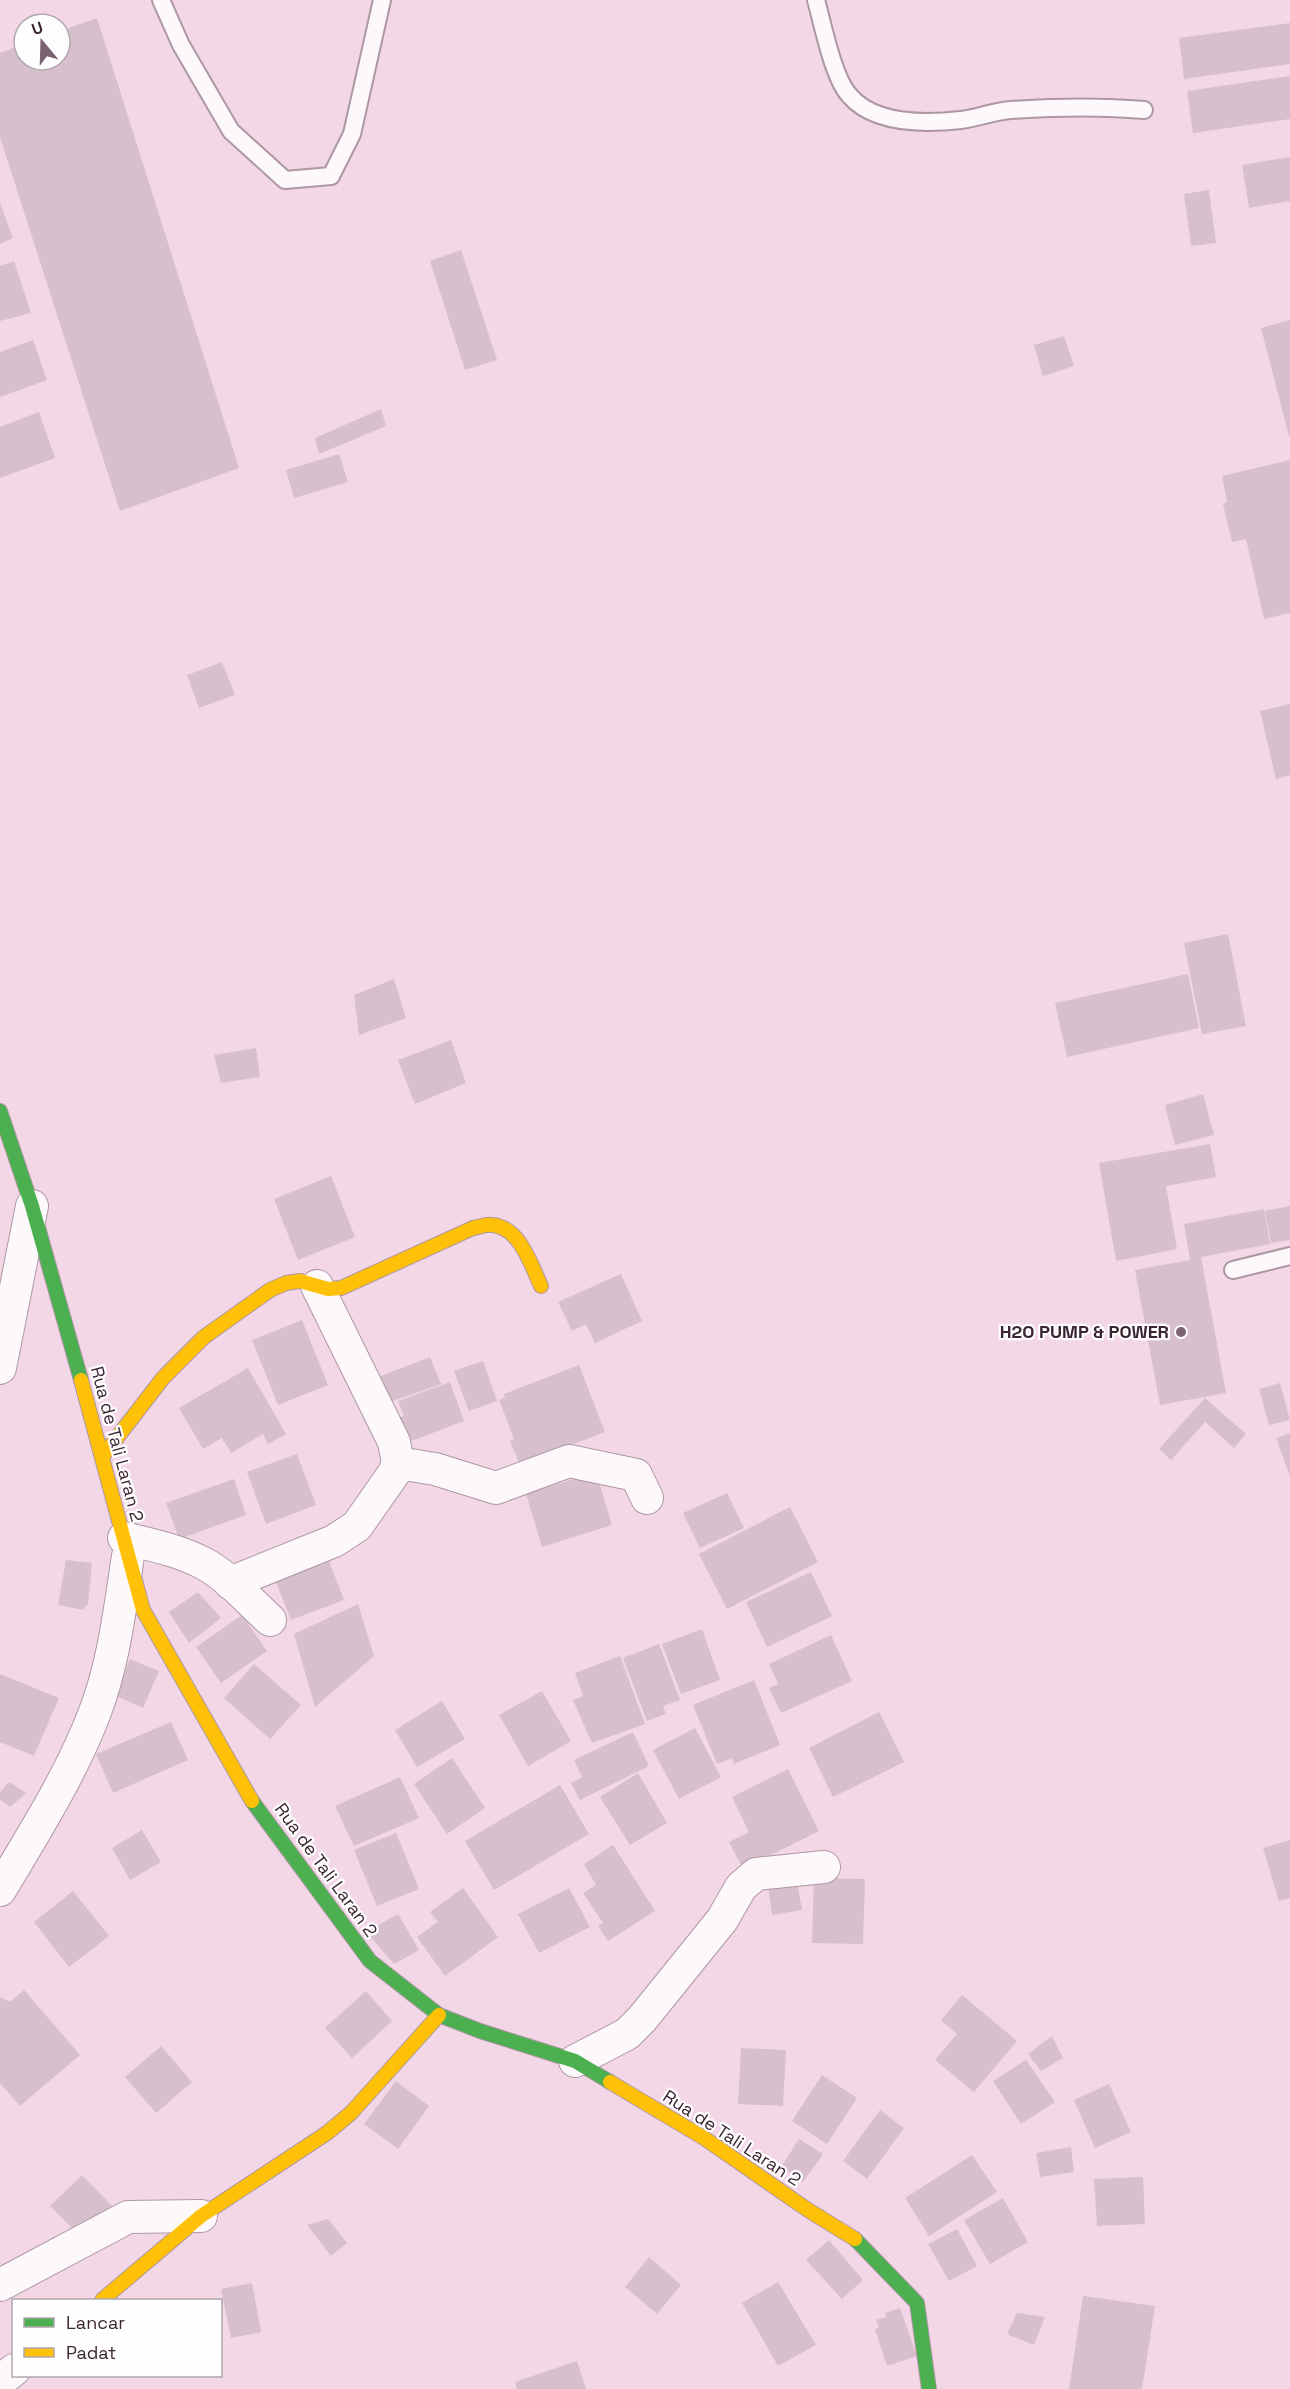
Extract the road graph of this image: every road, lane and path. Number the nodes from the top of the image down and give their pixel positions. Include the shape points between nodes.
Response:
1 (161, 0) edge
2 (382, 0) edge
3 (816, 0) edge
4 (1144, 110) dead end
5 (0, 1111) edge
6 (32, 1206) junction
7 (1290, 1256) edge
8 (1233, 1270) dead end
9 (317, 1286) junction
10 (541, 1286) dead end
11 (0, 1368) edge
12 (102, 1457) junction
13 (398, 1463) junction
14 (647, 1498) dead end
15 (126, 1547) junction
16 (230, 1582) junction
17 (270, 1620) dead end
18 (824, 1866) dead end
19 (0, 1890) edge
20 (439, 2015) junction
21 (575, 2061) junction
22 (201, 2216) junction
23 (0, 2285) edge
24 (104, 2299) edge
25 (12, 2372) edge
26 (0, 2381) edge
27 (929, 2389) edge

1 - 2 lane via 181,45 231,130 285,180 331,176 352,134
3 - 4 lane via 838,76 848,95 867,111 886,119 961,120 1007,110 1065,107
5 - 6 street, Rua de Tali Laran 2
6 - 11 street
6 - 12 street, Rua de Tali Laran 2
7 - 8 lane
9 - 10 street via 328,1289 352,1284 473,1228 492,1225 516,1236
9 - 12 street via 300,1281 270,1290 204,1337 163,1378
9 - 13 street via 394,1442
12 - 15 street, Rua de Tali Laran 2
13 - 14 street via 435,1469 496,1488 569,1461 636,1475
13 - 16 street via 366,1516 346,1535
15 - 16 street via 180,1552
15 - 19 street via 112,1656 95,1712 51,1804
15 - 20 street, Rua de Tali Laran 2 via 143,1610 250,1798 370,1961
16 - 17 street
18 - 21 street via 756,1874 748,1879 722,1920 642,2019 627,2034
20 - 21 street, Rua de Tali Laran 2
20 - 22 street via 351,2113
21 - 27 street, Rua de Tali Laran 2 via 704,2138 858,2241 917,2303
22 - 23 street via 128,2217
22 - 24 street
25 - 26 street

